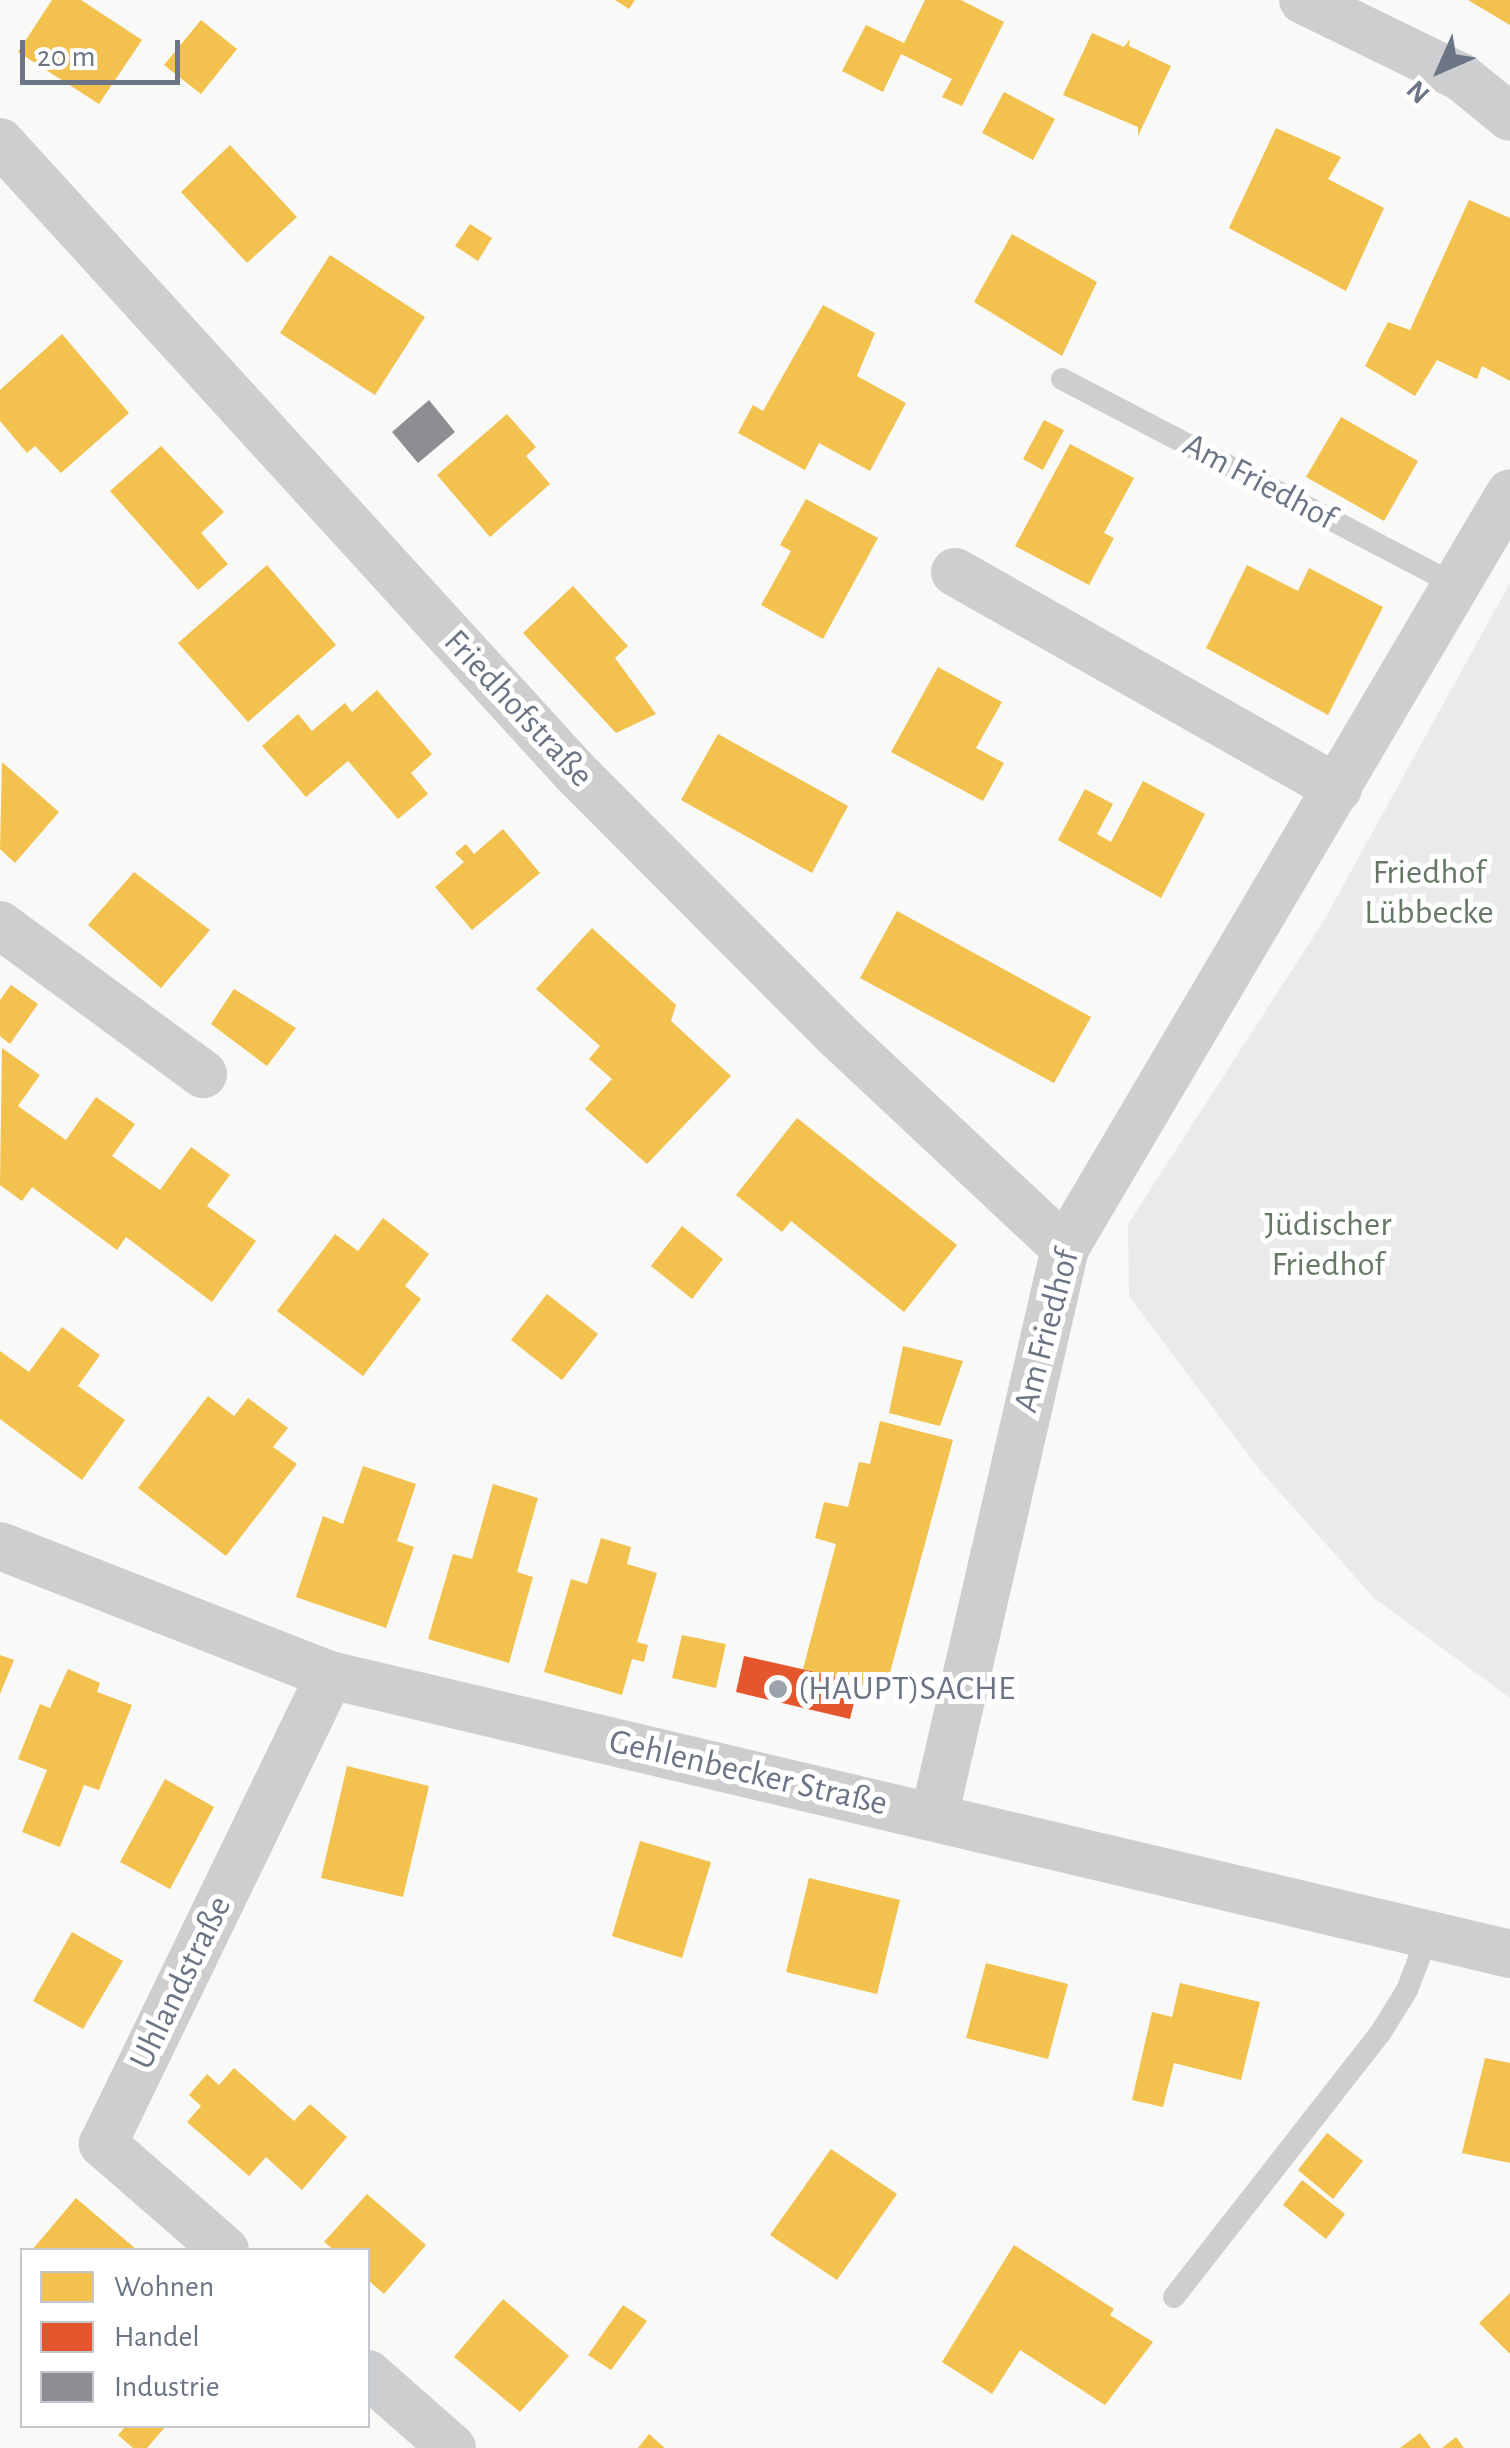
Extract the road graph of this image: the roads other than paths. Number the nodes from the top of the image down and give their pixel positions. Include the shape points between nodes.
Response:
1 (1303, 0) edge
2 (1510, 117) edge
3 (0, 142) edge
4 (1062, 380) dead end
5 (1510, 492) edge
6 (956, 572) dead end
7 (1456, 585) junction
8 (1338, 788) junction
9 (6, 945) edge
10 (203, 1074) dead end
11 (1064, 1248) junction
12 (0, 1546) edge
13 (330, 1676) junction
14 (934, 1817) junction
15 (1428, 1934) junction
16 (1510, 1954) edge
17 (223, 2248) edge
18 (1174, 2298) dead end
19 (370, 2376) edge
20 (452, 2448) edge

1 - 2 street via 1461,77
3 - 11 street, Friedhofstraße via 574,772 836,1034
4 - 7 lane, Am Friedhof
5 - 7 street, Am Friedhof
6 - 8 street
7 - 8 street, Am Friedhof
8 - 11 street, Am Friedhof
9 - 10 street
11 - 14 street, Am Friedhof
12 - 13 street, Gehlenbecker Straße
13 - 14 street, Gehlenbecker Straße
13 - 17 street, Uhlandstraße via 103,2144
14 - 15 street, Gehlenbecker Straße
15 - 16 street, Gehlenbecker Straße
15 - 18 lane via 1408,1990 1381,2032
19 - 20 street

